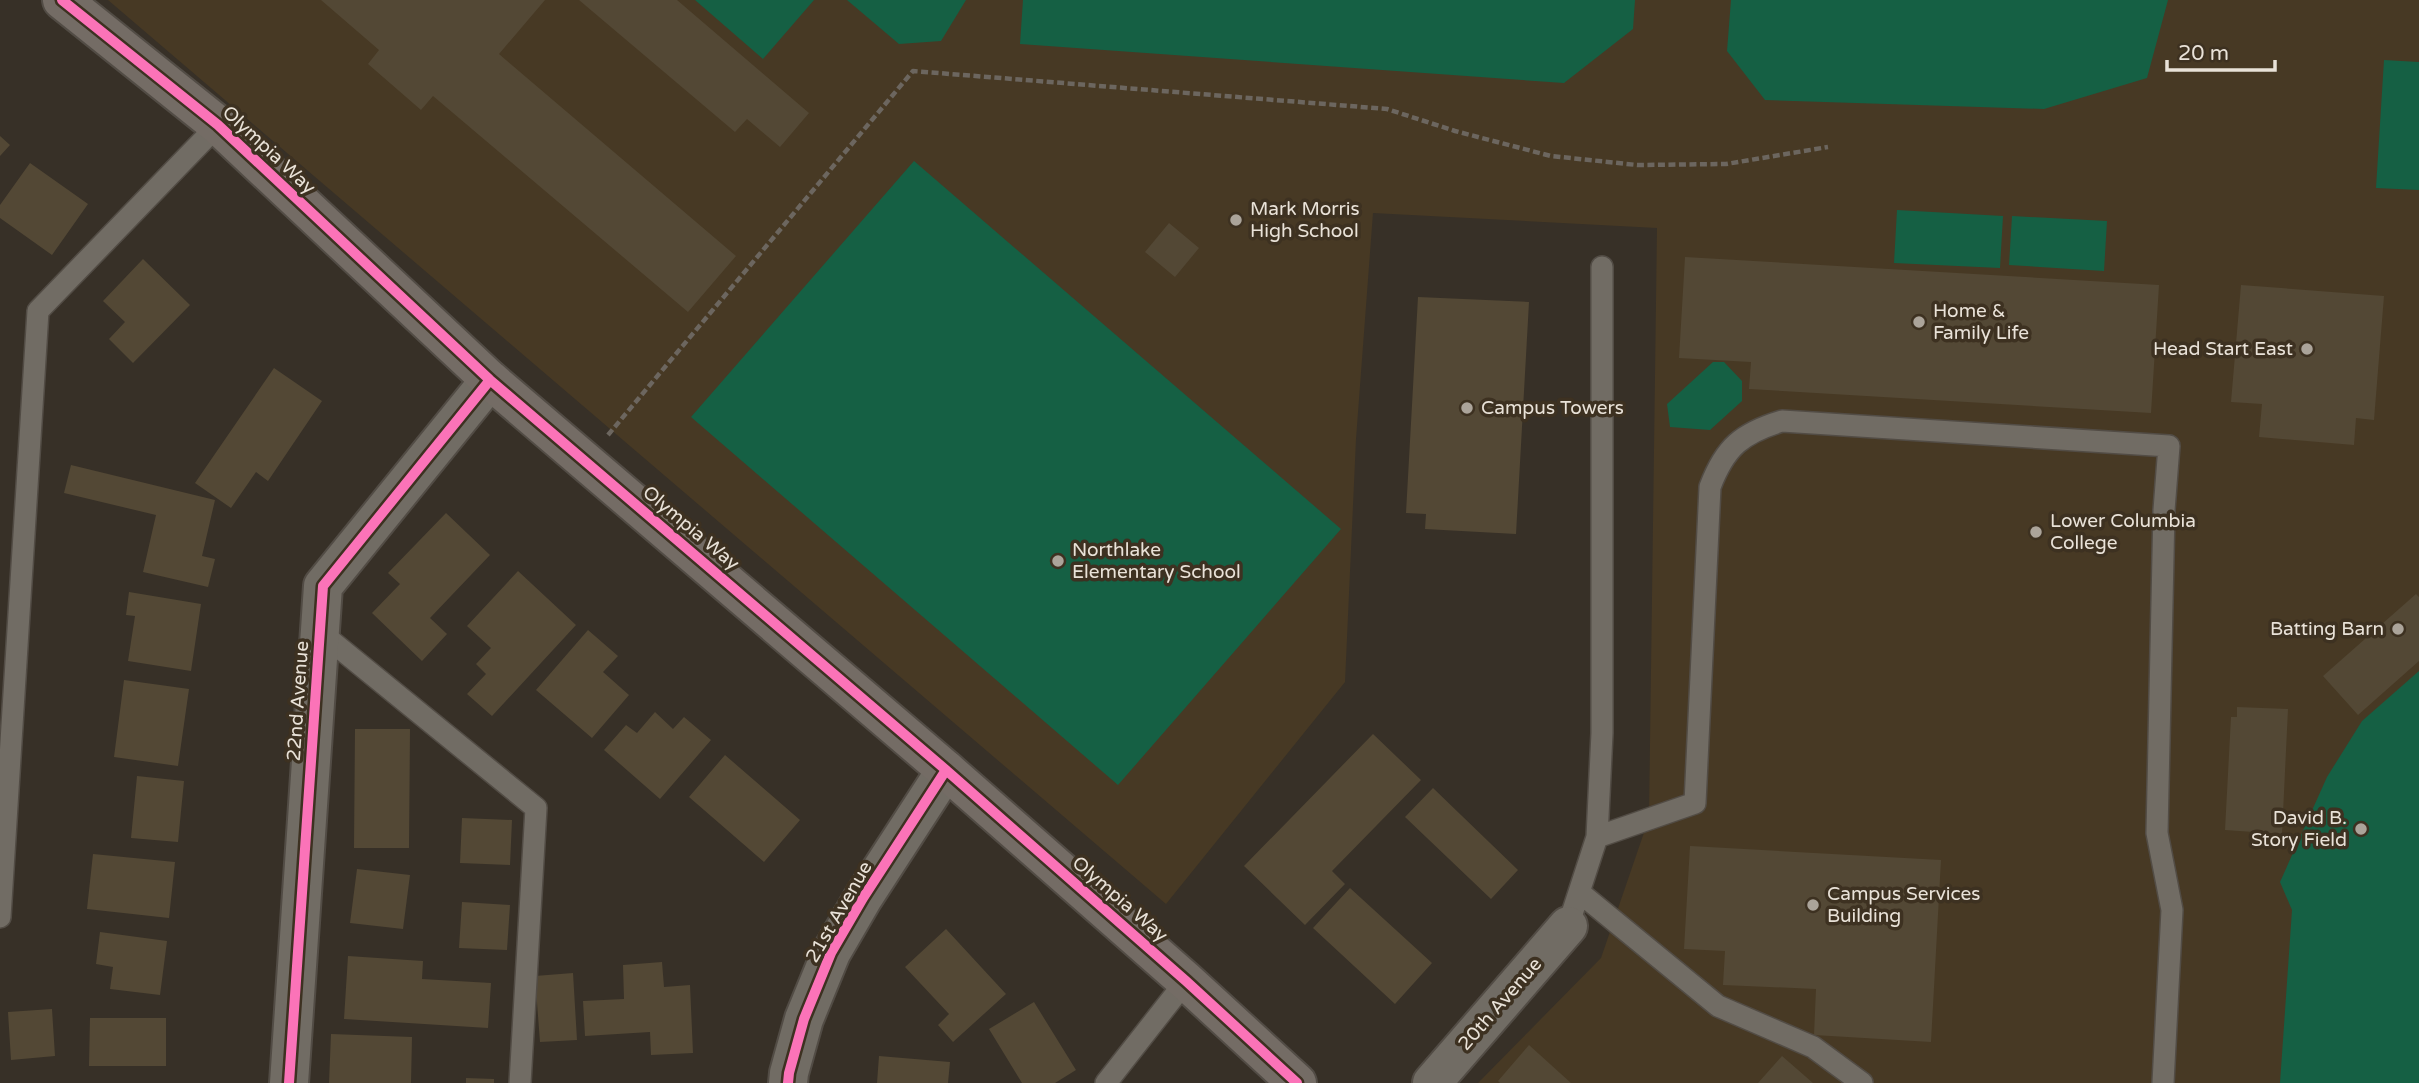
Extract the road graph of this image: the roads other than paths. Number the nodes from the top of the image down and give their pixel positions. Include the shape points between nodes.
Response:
1 (62, 0) edge
2 (218, 125) junction
3 (1602, 267) dead end
4 (490, 380) junction
5 (320, 632) junction
6 (946, 770) junction
7 (1597, 837) junction
8 (1573, 909) junction
9 (0, 917) edge
10 (1186, 981) junction
11 (289, 1083) edge
12 (520, 1083) edge
13 (788, 1083) edge
14 (1106, 1083) edge
15 (1297, 1083) edge
16 (1432, 1083) edge
17 (1862, 1083) edge
18 (2163, 1083) edge

1 - 2 street, Olympia Way
2 - 4 street, Olympia Way
2 - 9 lane via 38,311
3 - 7 lane via 1602,733
4 - 5 street, 22nd Avenue via 323,586
4 - 6 street, Olympia Way
5 - 11 street, 22nd Avenue
5 - 12 lane via 536,808
6 - 10 street, Olympia Way
6 - 13 street, 21st Avenue via 831,953 804,1019
7 - 8 lane
7 - 18 lane via 1695,803 1710,487 1720,463 1736,443 1757,428 1782,421 2169,446 2157,833 2172,910
8 - 16 street, 20th Avenue
8 - 17 lane via 1718,1006 1813,1047
10 - 14 lane
10 - 15 street, Olympia Way

